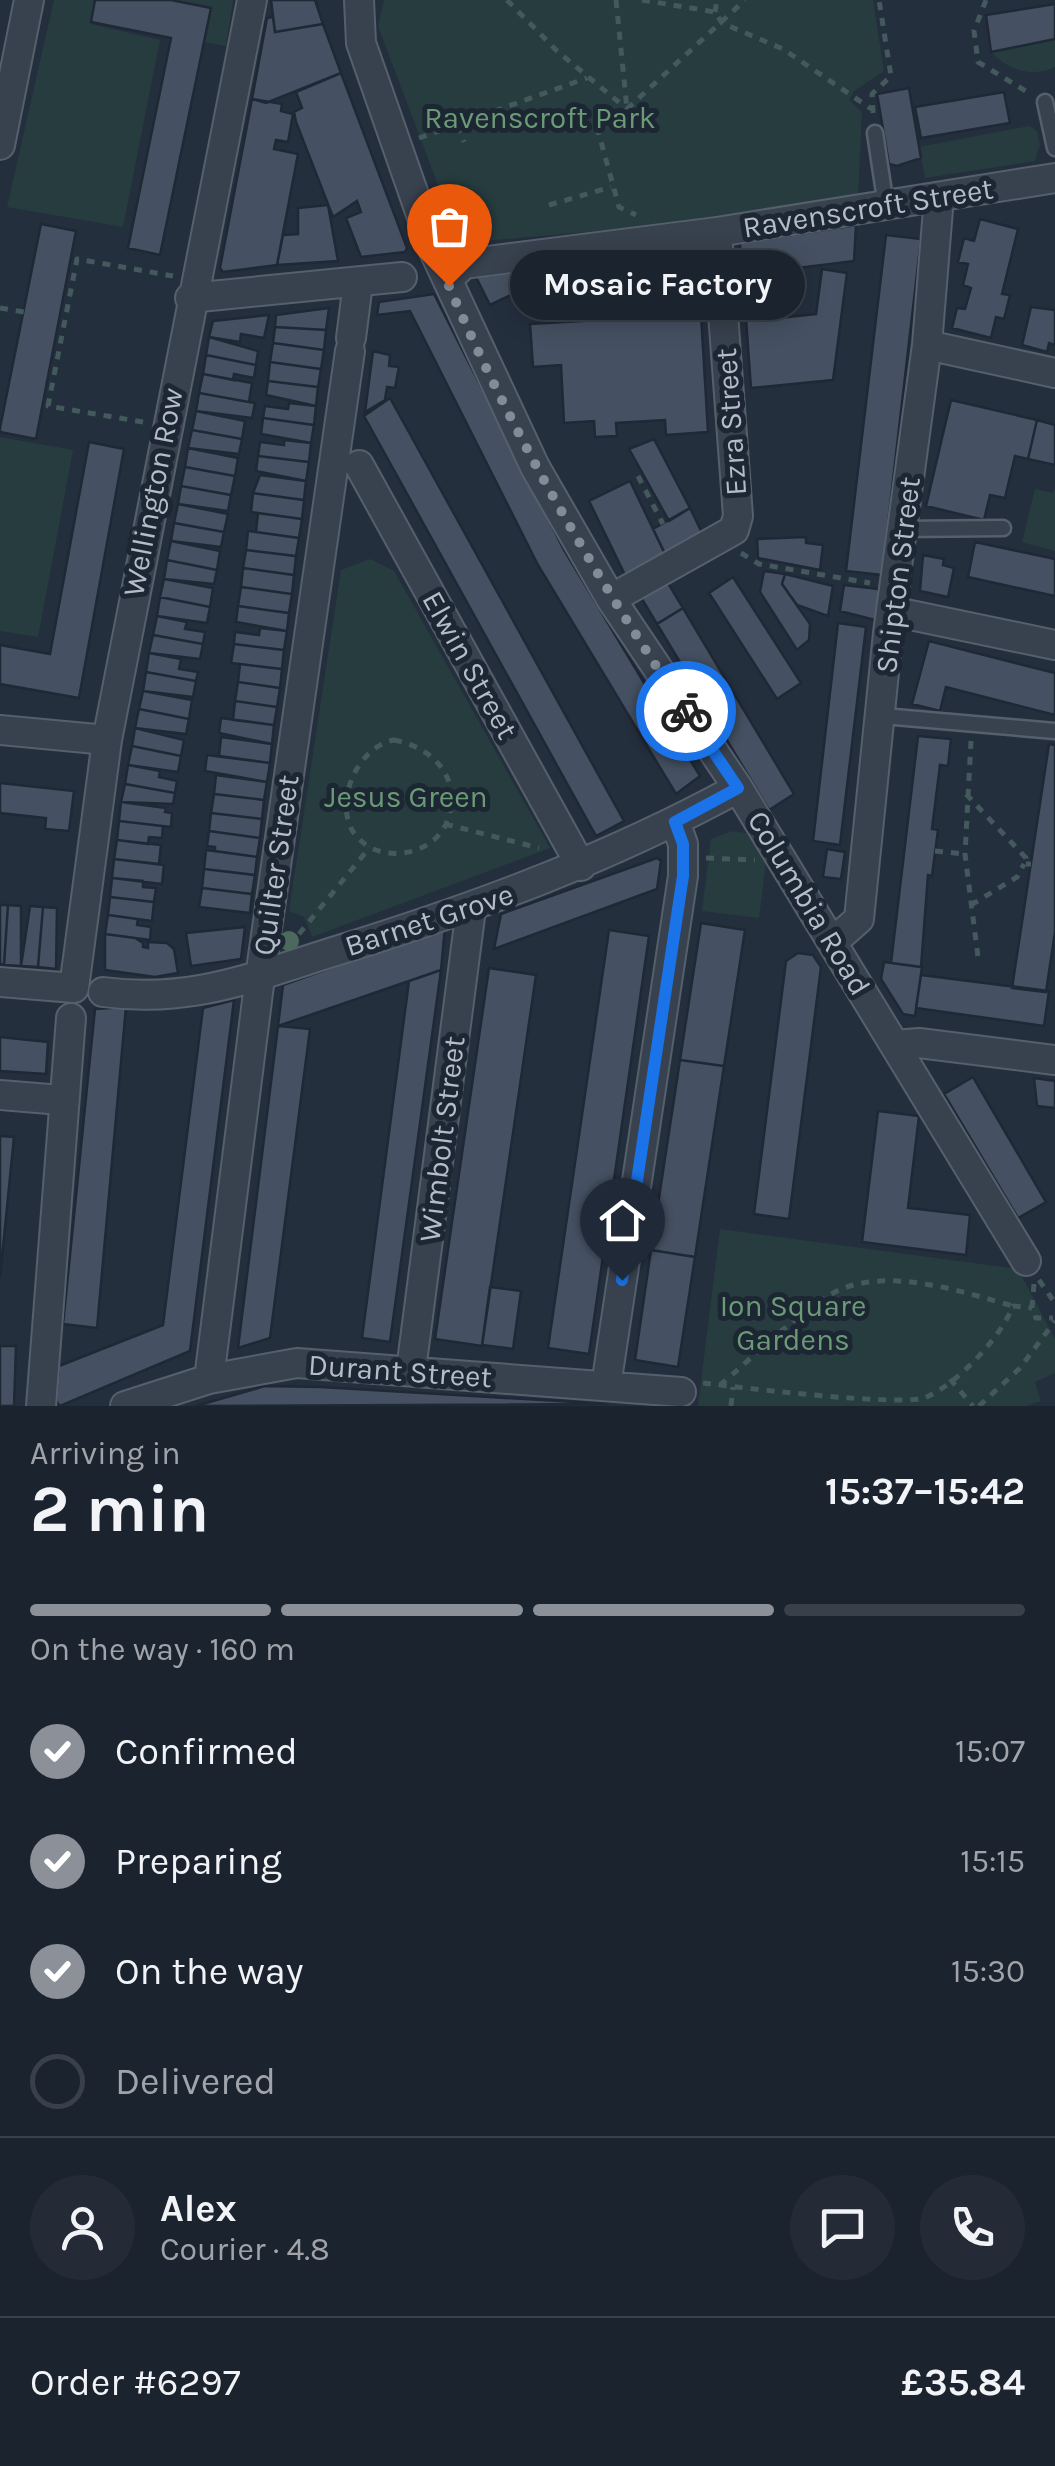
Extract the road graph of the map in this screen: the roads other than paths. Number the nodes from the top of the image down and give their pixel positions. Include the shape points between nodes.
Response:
1 (29, 0) edge
2 (252, 0) edge
3 (360, 0) edge
4 (1045, 102) road end
5 (876, 133) road end
6 (0, 145) edge
7 (1055, 148) edge
8 (1055, 178) edge
9 (939, 197) junction
10 (886, 206) junction
11 (717, 232) junction
12 (402, 278) dead end
13 (449, 278) junction
14 (358, 283) junction
15 (192, 289) junction
16 (927, 345) junction
17 (1055, 373) edge
18 (359, 465) dead end
19 (1003, 528) dead end
20 (902, 529) junction
21 (893, 598) junction
22 (611, 599) junction
23 (1055, 645) edge
24 (883, 716) junction
25 (0, 730) edge
26 (1055, 731) edge
27 (106, 740) junction
28 (738, 788) junction
29 (675, 822) junction
30 (568, 871) junction
31 (471, 908) junction
32 (834, 941) junction
33 (260, 977) junction
34 (0, 982) edge
35 (103, 992) dead end
36 (71, 1018) dead end
37 (895, 1045) junction
38 (1055, 1060) edge
39 (0, 1094) edge
40 (61, 1100) junction
41 (1032, 1268) road end
42 (412, 1370) junction
43 (209, 1380) junction
44 (606, 1386) junction
45 (686, 1387) road end
46 (41, 1406) edge
47 (124, 1406) edge

1 - 6 street
2 - 15 street, Wellington Row
3 - 13 street, Columbia Road via 361,43
4 - 7 lane
5 - 10 lane
8 - 9 street, Ravenscroft Street
9 - 10 street, Ravenscroft Street
9 - 16 street, Shipton Street
10 - 11 street, Ravenscroft Street
11 - 13 street, Ravenscroft Street via 464,264
11 - 22 street, Ezra Street via 734,530
12 - 14 street
13 - 22 street, Columbia Road via 535,467
14 - 15 street
14 - 33 street, Quilter Street
15 - 27 street, Wellington Row
16 - 17 street
16 - 20 street, Shipton Street
18 - 30 street, Elwin Street
19 - 20 lane
20 - 21 street, Shipton Street
21 - 23 street
21 - 24 street, Shipton Street
22 - 28 street, Columbia Road
24 - 26 lane
24 - 32 street, Shipton Street via 860,919
25 - 27 street
27 - 34 street, Wellington Row via 74,988
28 - 29 street, Barnet Grove
28 - 32 street, Columbia Road
29 - 30 street, Barnet Grove
29 - 44 street via 683,855
30 - 31 street, Barnet Grove
31 - 33 street, Barnet Grove
31 - 42 street, Wimbolt Street
32 - 37 street, Columbia Road
33 - 35 street, Barnet Grove via 163,998
33 - 43 street, Quilter Street
36 - 40 street
37 - 38 street
37 - 41 street, Columbia Road
39 - 40 street
40 - 46 street
42 - 43 street, Durant Street via 297,1363
42 - 44 street, Durant Street
43 - 47 street, Durant Street
44 - 45 street, Durant Street

